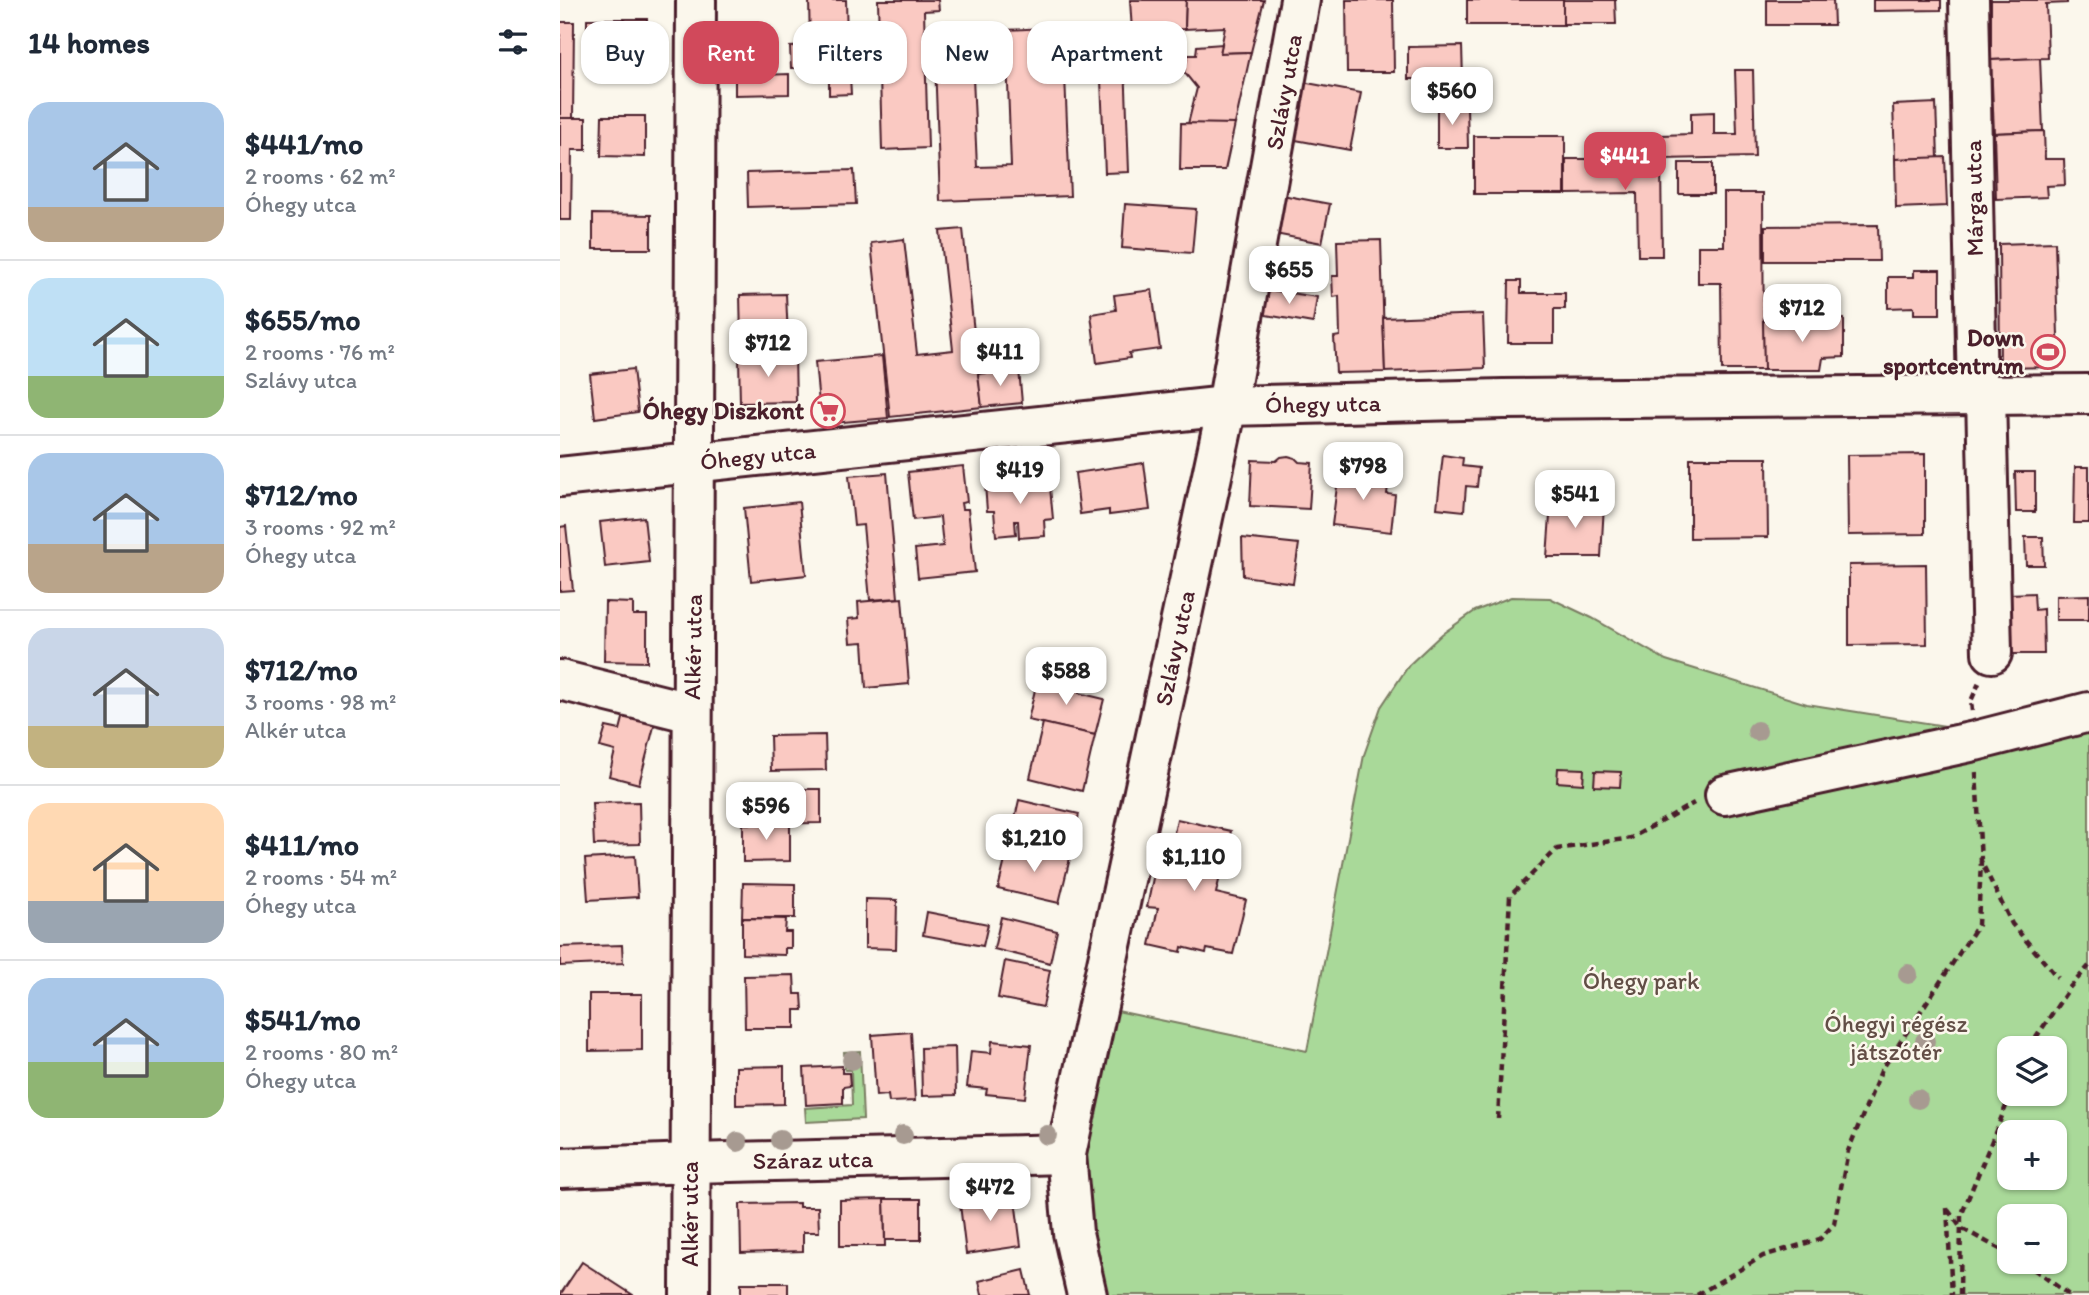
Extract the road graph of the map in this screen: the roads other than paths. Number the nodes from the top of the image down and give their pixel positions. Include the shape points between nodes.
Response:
1 (696, 0) edge
2 (1300, 0) edge
3 (1969, 0) edge
4 (2089, 394) edge
5 (1981, 395) junction
6 (1227, 406) junction
7 (695, 463) junction
8 (560, 477) edge
9 (1992, 653) road end
10 (560, 680) edge
11 (2089, 712) edge
12 (692, 713) junction
13 (1725, 795) road end
14 (1066, 1154) junction
15 (691, 1163) junction
16 (560, 1168) edge
17 (690, 1295) edge
18 (1087, 1295) edge

1 - 7 street, Alkér utca
2 - 6 street, Szlávy utca
3 - 5 street, Márga utca
4 - 5 street, Óhegy utca
5 - 6 street, Óhegy utca
5 - 9 street, Márga utca
6 - 7 street, Óhegy utca
6 - 14 street, Szlávy utca
7 - 8 street, Óhegy utca
7 - 12 street, Alkér utca
10 - 12 street
11 - 13 street
12 - 15 street, Alkér utca
14 - 15 street, Száraz utca
14 - 18 street, Szlávy utca via 1073,1233
15 - 16 street, Száraz utca
15 - 17 street, Alkér utca

